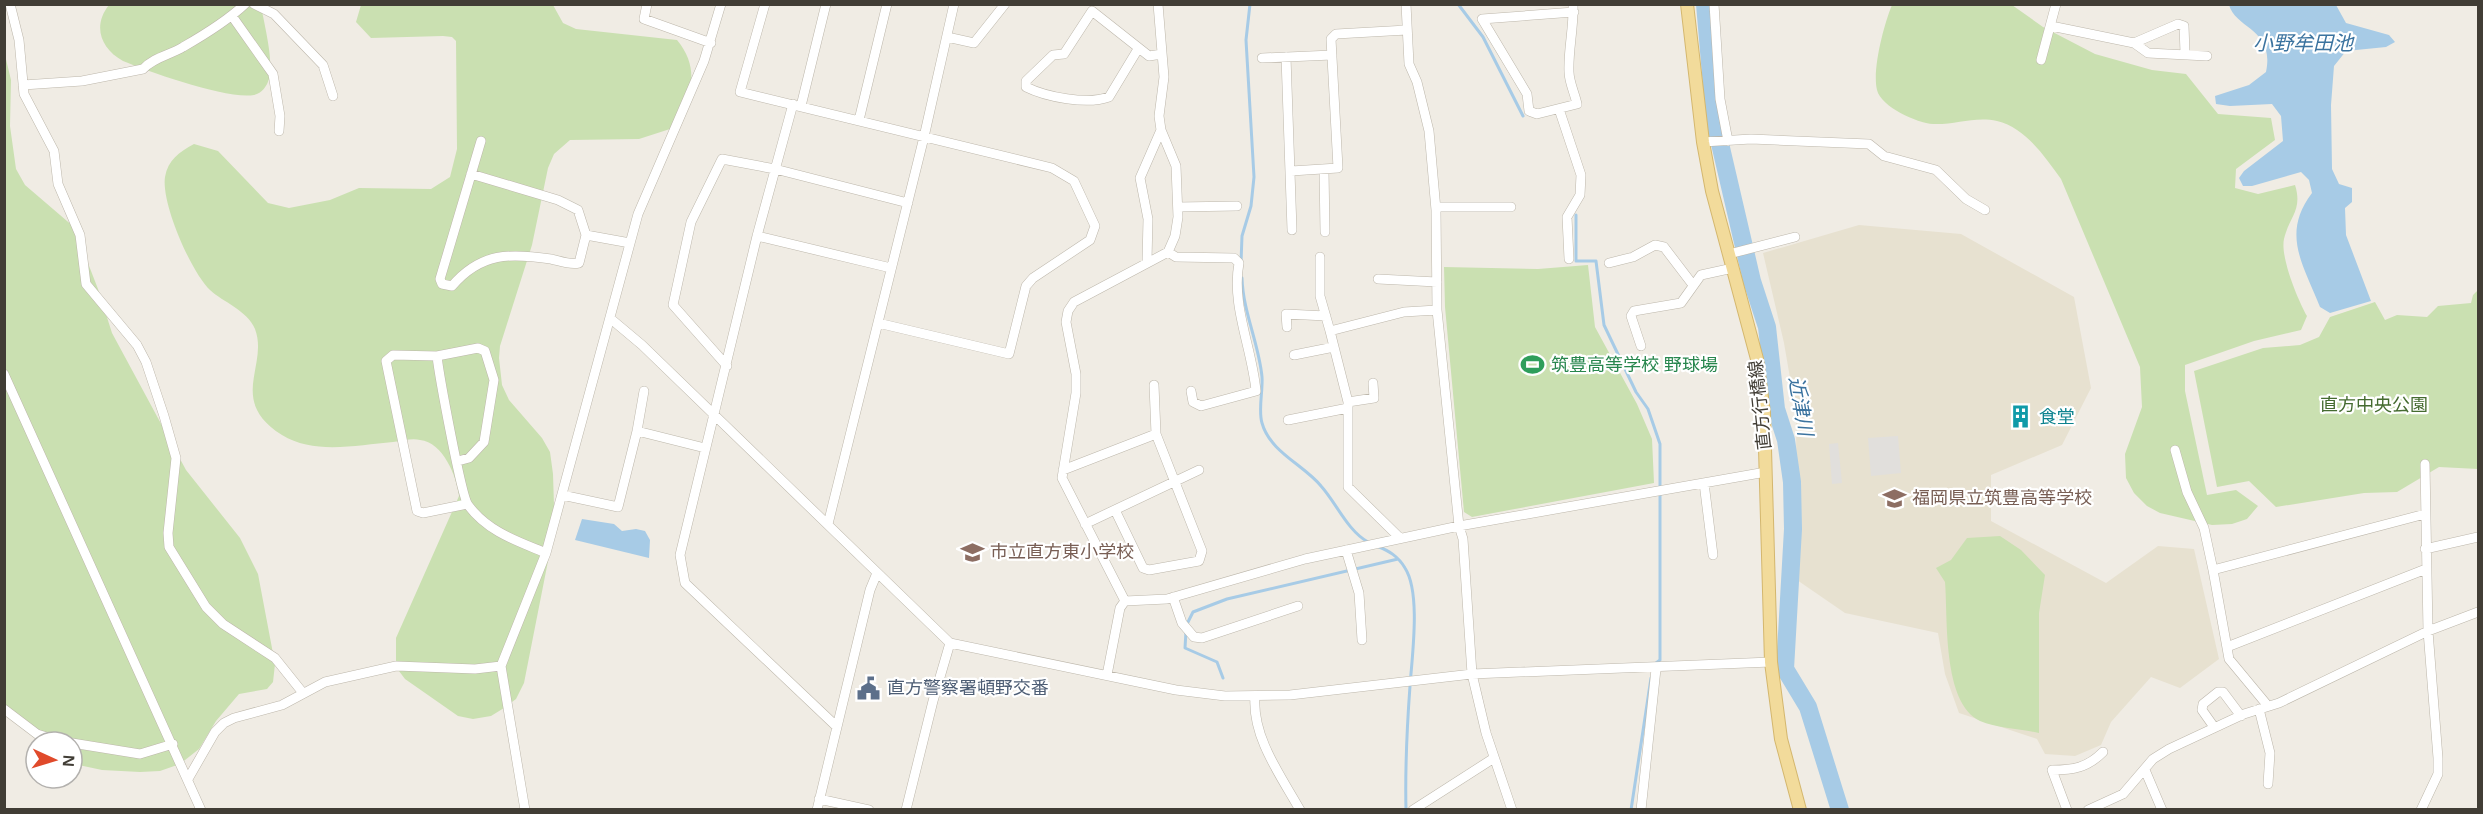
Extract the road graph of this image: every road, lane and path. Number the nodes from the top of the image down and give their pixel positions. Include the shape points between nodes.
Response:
1 (10, 4) edge
2 (245, 4) edge
3 (254, 4) edge
4 (647, 4) edge
5 (721, 4) edge
6 (765, 4) edge
7 (826, 4) edge
8 (887, 4) edge
9 (954, 4) edge
10 (1005, 4) edge
11 (1158, 4) edge
12 (1406, 4) edge
13 (1687, 4) edge
14 (1714, 4) edge
15 (2056, 4) edge
16 (1574, 8) edge
17 (232, 16) junction
18 (2050, 26) junction
19 (1407, 30) junction
20 (946, 37) junction
21 (711, 43) junction
22 (2134, 43) junction
23 (1138, 49) junction
24 (2185, 53) junction
25 (1162, 54) junction
26 (1332, 55) junction
27 (2207, 56) dead end
28 (1286, 57) junction
29 (1262, 58) dead end
30 (2041, 60) dead end
31 (23, 85) junction
32 (333, 96) dead end
33 (797, 105) junction
34 (1559, 109) junction
35 (859, 120) junction
36 (1161, 130) junction
37 (279, 131) dead end
38 (924, 137) junction
39 (481, 141) dead end
40 (1727, 141) junction
41 (1703, 142) junction
42 (775, 169) junction
43 (1324, 170) junction
44 (1291, 171) junction
45 (471, 174) junction
46 (908, 203) junction
47 (1237, 206) dead end
48 (1178, 207) junction
49 (1436, 207) junction
50 (1511, 207) dead end
51 (1985, 210) dead end
52 (1292, 230) dead end
53 (1325, 232) dead end
54 (586, 235) junction
55 (758, 236) junction
56 (1795, 237) dead end
57 (630, 243) junction
58 (1167, 252) junction
59 (1729, 254) junction
60 (1320, 257) dead end
61 (1569, 259) dead end
62 (1147, 261) junction
63 (1609, 263) dead end
64 (891, 268) junction
65 (1733, 268) junction
66 (1377, 279) dead end
67 (1437, 282) junction
68 (1694, 285) junction
69 (1437, 310) junction
70 (1326, 316) junction
71 (611, 319) junction
72 (878, 322) junction
73 (1287, 327) dead end
74 (1330, 331) junction
75 (1334, 346) junction
76 (1641, 346) dead end
77 (1294, 355) dead end
78 (437, 356) junction
79 (727, 366) junction
80 (4, 374) edge
81 (1373, 383) dead end
82 (1154, 385) dead end
83 (644, 391) dead end
84 (1191, 391) dead end
85 (1348, 405) junction
86 (715, 414) junction
87 (1288, 420) dead end
88 (637, 431) junction
89 (1156, 434) junction
90 (705, 448) junction
91 (2175, 450) dead end
92 (458, 462) junction
93 (2425, 465) dead end
94 (1063, 470) junction
95 (1199, 470) dead end
96 (1766, 472) junction
97 (1704, 483) junction
98 (1173, 484) junction
99 (562, 495) junction
100 (467, 504) junction
101 (1115, 510) junction
102 (2425, 514) junction
103 (828, 524) junction
104 (1085, 524) junction
105 (1459, 525) junction
106 (2478, 537) edge
107 (1400, 538) junction
108 (2425, 549) junction
109 (1346, 550) junction
110 (546, 553) junction
111 (1713, 555) dead end
112 (2426, 569) junction
113 (2213, 570) junction
114 (877, 573) junction
115 (1173, 597) junction
116 (1125, 601) junction
117 (1298, 606) dead end
118 (2478, 612) edge
119 (2428, 631) junction
120 (1362, 640) dead end
121 (950, 643) junction
122 (2227, 647) junction
123 (1771, 662) junction
124 (501, 666) junction
125 (1656, 669) junction
126 (1472, 674) junction
127 (1107, 675) junction
128 (303, 693) junction
129 (1255, 697) junction
130 (2264, 707) junction
131 (4, 709) edge
132 (2241, 716) junction
133 (836, 726) junction
134 (2214, 727) junction
135 (32, 730) edge
136 (173, 744) junction
137 (84, 745) edge
138 (2103, 752) dead end
139 (1494, 758) junction
140 (2145, 770) junction
141 (188, 779) junction
142 (2268, 784) dead end
143 (819, 799) junction
144 (201, 810) edge
145 (525, 810) edge
146 (817, 810) edge
147 (869, 810) edge
148 (906, 810) edge
149 (1300, 810) edge
150 (1413, 810) edge
151 (1512, 810) edge
152 (1641, 810) edge
153 (1800, 810) edge
154 (2067, 810) edge
155 (2088, 810) edge
156 (2162, 810) edge
157 (2421, 810) edge

1 - 31 street via 19,40
2 - 17 street
3 - 32 street via 274,14 323,65
4 - 21 street via 644,20
5 - 21 street
6 - 33 street via 740,92
7 - 33 street
8 - 35 street
9 - 20 street
10 - 20 street via 974,43
11 - 25 street
12 - 19 street
13 - 41 main road, 直方行橋線
14 - 40 street via 1720,99
15 - 18 street
16 - 34 street via 1569,73 1577,104
16 - 34 street via 1482,20 1527,94 1529,111 1537,114
17 - 31 street via 143,69 82,81
17 - 37 street via 273,74
18 - 22 street
18 - 30 street
19 - 26 street via 1336,34 1331,39
19 - 49 street via 1409,64 1429,131
20 - 38 street
21 - 57 street via 638,214
22 - 24 street via 2148,53
22 - 24 street via 2178,24 2184,26
23 - 23 street via 1092,11 1064,54 1053,55 1026,81 1026,87 1087,102 1104,99 1109,97
23 - 25 street via 1149,56
24 - 27 street
25 - 36 street
26 - 28 street
26 - 43 street via 1338,168
28 - 29 street
28 - 44 street
31 - 128 street via 54,151 58,184 80,235 86,284 136,345 146,362 164,416 176,458 169,547 206,607 223,624 275,658
33 - 35 street
33 - 42 street
34 - 61 street via 1581,175 1580,195 1567,217
35 - 38 street
36 - 48 street via 1176,166
36 - 62 street via 1140,178 1148,219
38 - 46 street
38 - 72 street via 1064,174 1074,181 1095,225 1094,234 1026,286 1009,354
39 - 45 street
40 - 41 street
40 - 51 street via 1869,144 1884,156 1936,170 1966,199
41 - 59 main road, 直方行橋線
42 - 46 street
42 - 55 street
42 - 79 street via 722,159 691,222 673,304
43 - 44 street
43 - 53 street
44 - 52 street
45 - 54 street via 558,200 578,210
45 - 54 street via 440,279 446,287 490,257 508,255 579,263
46 - 64 street
47 - 48 street
48 - 58 street via 1175,236
49 - 50 street
49 - 67 street
54 - 57 street
55 - 64 street
55 - 79 street
56 - 59 street
57 - 71 street
58 - 62 street
58 - 84 street via 1176,257 1234,258 1239,263 1235,284 1256,391 1201,405 1193,402
59 - 65 main road, 直方行橋線
60 - 70 street via 1320,296
62 - 94 street via 1085,294 1068,311 1066,322 1076,393
63 - 68 street via 1633,257 1655,245 1664,247
64 - 72 street
65 - 68 street via 1701,275
65 - 96 main road, 直方行橋線 via 1757,359
66 - 67 street
67 - 69 street
68 - 76 street via 1681,303 1634,311 1631,316
69 - 74 street via 1404,312
69 - 105 street
70 - 73 street via 1286,314
70 - 74 street
71 - 86 street
71 - 99 street
72 - 103 street
74 - 75 street
75 - 77 street
75 - 85 street
78 - 92 street
78 - 92 street via 478,348 485,351 494,380 484,442 469,458
78 - 100 street via 393,355 386,361 417,511
79 - 86 street
80 - 136 street
81 - 85 street via 1374,398
82 - 89 street
83 - 88 street
85 - 87 street
85 - 107 street via 1348,487
86 - 90 street
86 - 103 street
88 - 90 street
88 - 99 street via 618,507
89 - 94 street
89 - 98 street
90 - 133 street via 680,555 686,583
91 - 113 street via 2187,492 2204,528
92 - 100 street
93 - 102 street
94 - 104 street via 1062,478
95 - 98 street
96 - 97 street
96 - 123 main road, 直方行橋線
97 - 105 street
97 - 111 street
98 - 101 street
98 - 101 street via 1202,551 1199,561 1143,568
99 - 110 street
100 - 110 street via 506,537
101 - 104 street
102 - 108 street
102 - 113 street
103 - 114 street
104 - 116 street
105 - 107 street
105 - 126 street
106 - 108 street
107 - 109 street
108 - 112 street
109 - 115 street
109 - 120 street via 1359,593
110 - 124 street
112 - 119 street
112 - 122 street
113 - 122 street
114 - 121 street
114 - 133 street
115 - 116 street
115 - 117 street via 1182,623 1194,637 1202,638
116 - 127 street via 1120,608
118 - 119 street
119 - 130 street
119 - 157 street via 2438,774
121 - 127 street
121 - 148 street
122 - 130 street via 2229,659
123 - 125 street
123 - 153 main road, 直方行橋線 via 1780,739
124 - 128 street via 396,666 352,674
124 - 145 street
125 - 126 street
125 - 152 street
126 - 129 street
126 - 139 street
127 - 129 street via 1176,690
128 - 141 street via 282,705 224,723
129 - 149 street via 1265,747
130 - 132 street
130 - 142 street via 2270,753
131 - 135 street
132 - 134 street
132 - 134 street via 2223,692 2218,692 2203,704 2202,710
133 - 143 street
134 - 140 street via 2169,749 2153,759
136 - 137 street via 140,754
136 - 141 street
138 - 154 street via 2092,763 2075,770 2052,770
139 - 150 street
139 - 151 street
140 - 155 street via 2123,794
140 - 156 street
141 - 144 street
143 - 146 street
143 - 147 street

